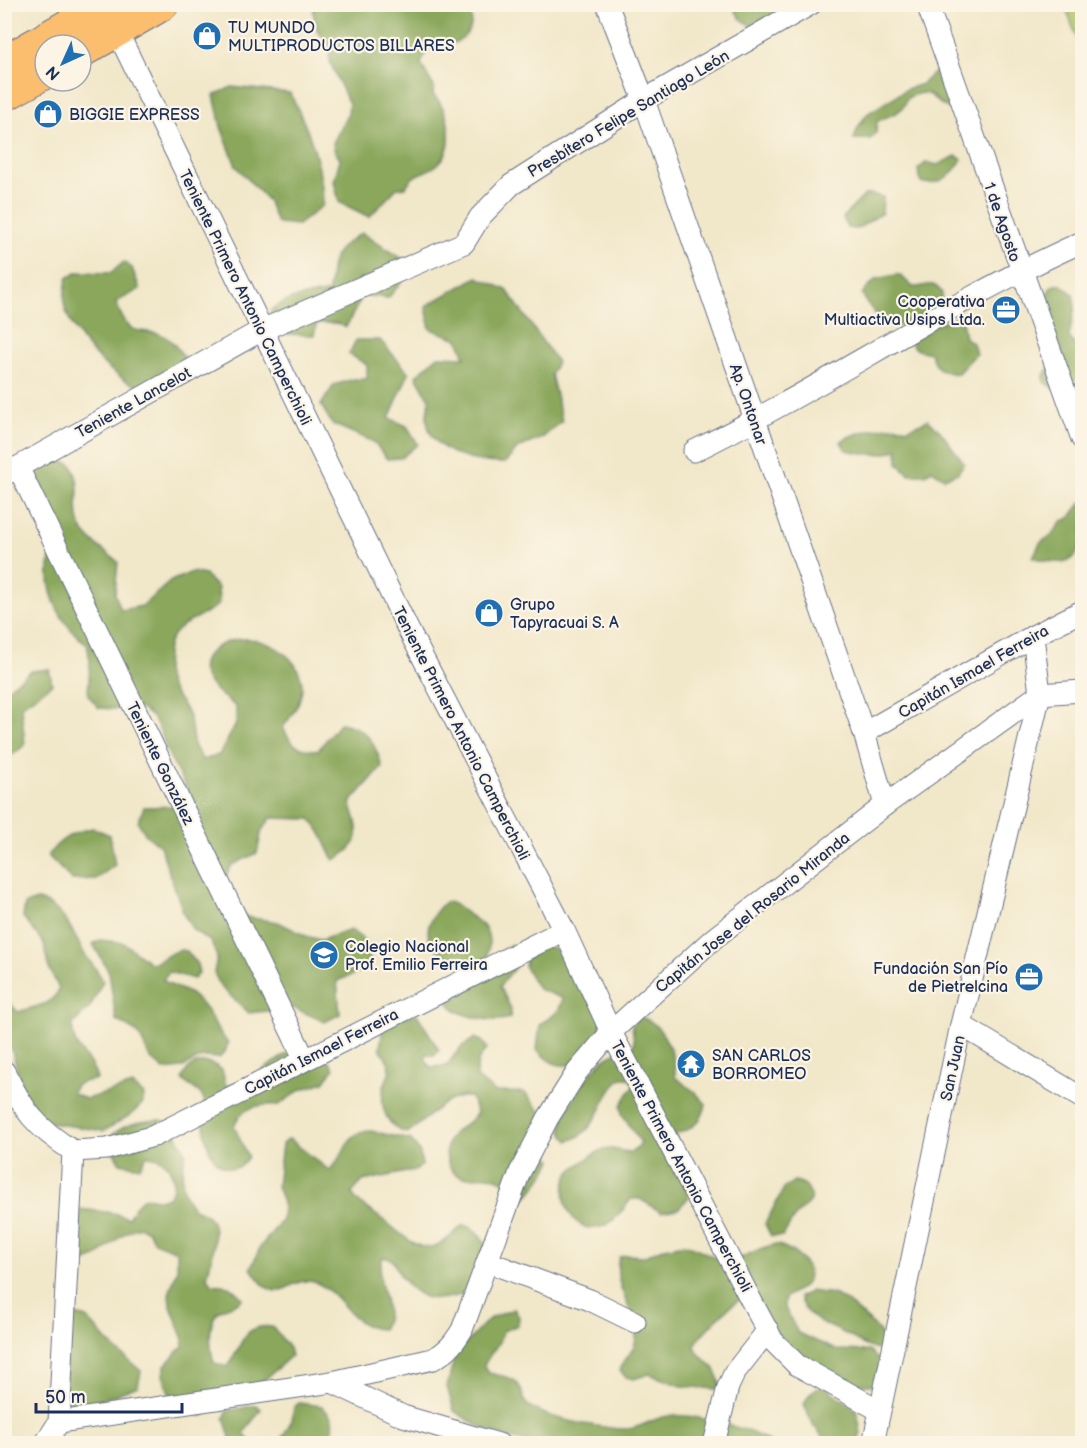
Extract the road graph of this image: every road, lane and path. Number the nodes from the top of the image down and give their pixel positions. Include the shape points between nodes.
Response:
1 (162, 4) edge
2 (607, 4) edge
3 (811, 4) edge
4 (927, 4) edge
5 (109, 14) edge
6 (93, 35) edge
7 (4, 63) edge
8 (33, 79) edge
9 (4, 95) edge
10 (644, 100) junction
11 (1083, 242) edge
12 (464, 243) joint
13 (1020, 270) junction
14 (262, 330) junction
15 (755, 421) junction
16 (1083, 439) edge
17 (694, 451) dead end
18 (11, 471) edge
19 (1083, 611) edge
20 (1033, 636) junction
21 (1083, 691) edge
22 (1040, 694) junction
23 (864, 733) junction
24 (885, 805) junction
25 (564, 930) junction
26 (961, 1025) junction
27 (612, 1032) junction
28 (304, 1058) junction
29 (4, 1071) edge
30 (1083, 1098) edge
31 (73, 1151) junction
32 (488, 1262) junction
33 (635, 1322) dead end
34 (768, 1330) junction
35 (332, 1382) junction
36 (879, 1410) junction
37 (59, 1422) junction
38 (45, 1443) edge
39 (499, 1443) edge
40 (714, 1443) edge
41 (874, 1443) edge

1 - 5 main road
2 - 10 street, Ap. Ontonar
3 - 10 street, Presbítero Felipe Santiago León
4 - 13 street, 1 de Agosto
5 - 6 main road
5 - 7 main road
5 - 14 street, Teniente Primero Antonio Camperchioli
8 - 9 main road
10 - 12 street, Presbítero Felipe Santiago León via 511,185 480,217
10 - 15 street, Ap. Ontonar
11 - 13 street
12 - 14 street, Teniente Lancelot
13 - 15 street
13 - 16 street, 1 de Agosto
14 - 18 street, Teniente Lancelot
14 - 25 street, Teniente Primero Antonio Camperchioli via 408,629
15 - 17 street
15 - 23 street, Ap. Ontonar
18 - 28 street, Teniente González
19 - 20 street, Capitán Ismael Ferreira
20 - 22 street
20 - 23 street, Capitán Ismael Ferreira
21 - 22 street
22 - 24 street, Capitán Jose del Rosario Miranda
22 - 26 street, San Juan
23 - 24 street, Ap. Ontonar
24 - 27 street, Capitán Jose del Rosario Miranda via 713,939
25 - 27 street, Teniente Primero Antonio Camperchioli
25 - 28 street, Capitán Ismael Ferreira
26 - 30 street
26 - 36 street, San Juan
27 - 32 street, Capitán Jose del Rosario Miranda via 577,1072 548,1118 520,1172
27 - 34 street, Teniente Primero Antonio Camperchioli
28 - 31 street, Capitán Ismael Ferreira via 154,1136 107,1149
29 - 31 street via 43,1131
31 - 37 street
32 - 33 street via 590,1300
32 - 35 street, Capitán Jose del Rosario Miranda via 462,1330 442,1354
34 - 36 street, Teniente Primero Antonio Camperchioli via 773,1341 797,1365
34 - 40 street via 732,1380
35 - 37 street, Capitán Jose del Rosario Miranda
35 - 39 street via 403,1416
36 - 41 street, San Juan
37 - 38 street

